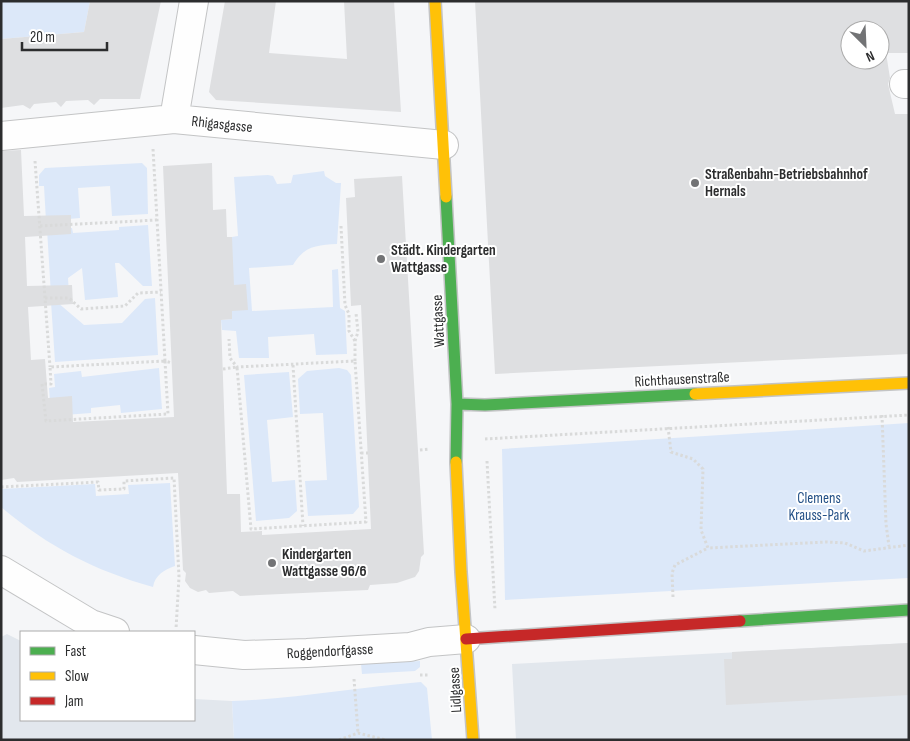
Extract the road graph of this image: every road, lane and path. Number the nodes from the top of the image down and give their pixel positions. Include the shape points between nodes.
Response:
1 (194, 1) edge
2 (435, 1) edge
3 (163, 120) junction
4 (33, 133) junction
5 (1, 136) edge
6 (444, 145) junction
7 (157, 220) junction
8 (40, 226) junction
9 (341, 226) dead end
10 (161, 292) junction
11 (45, 298) junction
12 (356, 313) dead end
13 (229, 339) dead end
14 (354, 341) junction
15 (165, 361) junction
16 (355, 361) junction
17 (172, 363) dead end
18 (293, 365) junction
19 (50, 367) junction
20 (237, 367) junction
21 (223, 369) dead end
22 (909, 383) edge
23 (457, 404) junction
24 (909, 415) edge
25 (882, 416) junction
26 (668, 429) junction
27 (455, 440) junction
28 (361, 453) junction
29 (368, 453) dead end
30 (1, 487) edge
31 (303, 526) junction
32 (909, 544) edge
33 (889, 546) junction
34 (708, 548) junction
35 (1, 570) edge
36 (909, 610) edge
37 (672, 624) junction
38 (112, 631) edge
39 (175, 631) edge
40 (466, 639) junction
41 (195, 650) edge
42 (351, 650) junction
43 (358, 733) junction
44 (339, 740) edge
45 (386, 740) edge
46 (473, 740) edge

1 - 3 street
2 - 6 street, Wattgasse
3 - 4 street, Rhigasgasse
3 - 6 street, Rhigasgasse
3 - 7 path
4 - 5 street, Rhigasgasse
4 - 8 path
6 - 23 street, Wattgasse
7 - 8 path
7 - 10 path
8 - 11 path
9 - 14 path via 345,305
10 - 11 path via 138,293 125,306 81,309 69,298
10 - 15 path
11 - 19 path
12 - 14 path via 358,332
13 - 20 path via 230,358
14 - 16 path
15 - 17 path
15 - 19 path
15 - 19 path via 168,414 46,421 42,384 51,384
16 - 18 path
16 - 28 path
18 - 20 path
18 - 31 path
20 - 21 path
20 - 31 path via 252,529
22 - 23 street, Richthausenstraße
23 - 27 street, Wattgasse
24 - 25 path
25 - 26 path
25 - 33 path
26 - 27 path
26 - 34 path via 671,452 693,459 702,469 701,530
27 - 40 street, Wattgasse
28 - 29 path
28 - 31 path via 366,522
30 - 39 path via 98,482 99,490 124,489 124,481 174,478 179,577
32 - 33 path
33 - 34 path via 864,550 845,543 826,542
34 - 37 path via 675,565
35 - 38 street via 91,624
36 - 37 street
37 - 40 street
40 - 42 street, Roggendorfgasse via 410,647
40 - 46 street, Lidlgasse
41 - 42 street, Roggendorfgasse via 244,655
42 - 43 path
43 - 44 path
43 - 45 path

